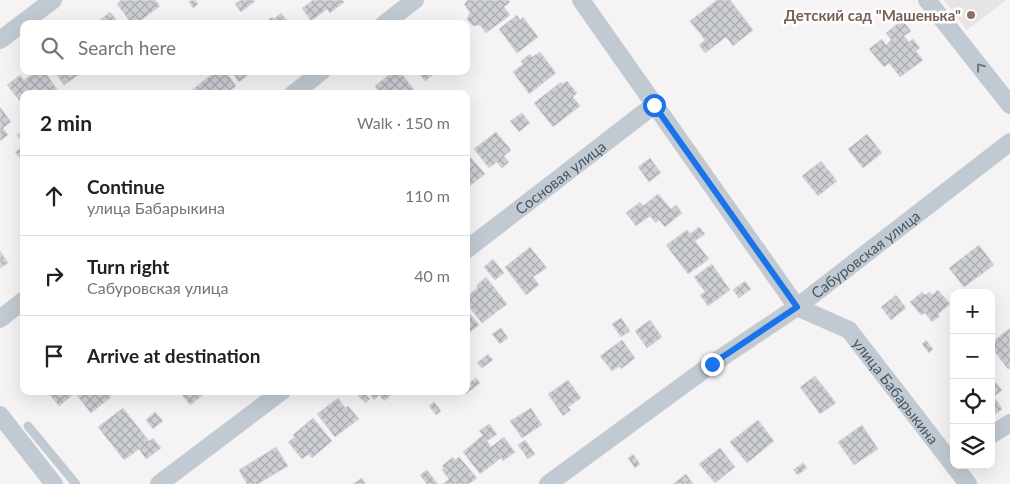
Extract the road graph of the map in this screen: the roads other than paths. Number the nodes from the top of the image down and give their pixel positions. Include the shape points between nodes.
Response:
1 (52, 0) edge
2 (415, 0) edge
3 (581, 0) edge
4 (927, 0) edge
5 (26, 20) edge
6 (389, 20) edge
7 (20, 25) edge
8 (0, 40) edge
9 (317, 75) edge
10 (298, 90) edge
11 (654, 105) junction
12 (1010, 105) edge
13 (1010, 142) edge
14 (470, 247) edge
15 (20, 303) edge
16 (797, 307) junction
17 (0, 319) edge
18 (277, 395) edge
19 (0, 415) edge
20 (1010, 423) edge
21 (28, 426) dead end
22 (995, 432) edge
23 (950, 458) edge
24 (958, 469) edge
25 (54, 484) edge
26 (76, 484) edge
27 (159, 484) edge
28 (548, 484) edge
29 (968, 484) edge

1 - 5 street
2 - 6 street
3 - 11 street
12 -> 4 street
7 - 8 street
9 - 10 street
11 - 14 street, Сосновая улица
11 - 16 street
13 - 16 street, Сабуровская улица
15 - 17 street
16 - 23 street, улица Бабарыкина via 849,330
16 - 28 street, Сабуровская улица via 712,364
18 - 27 street
19 - 25 street
20 - 22 street
21 - 26 lane
24 - 29 street, улица Бабарыкина

